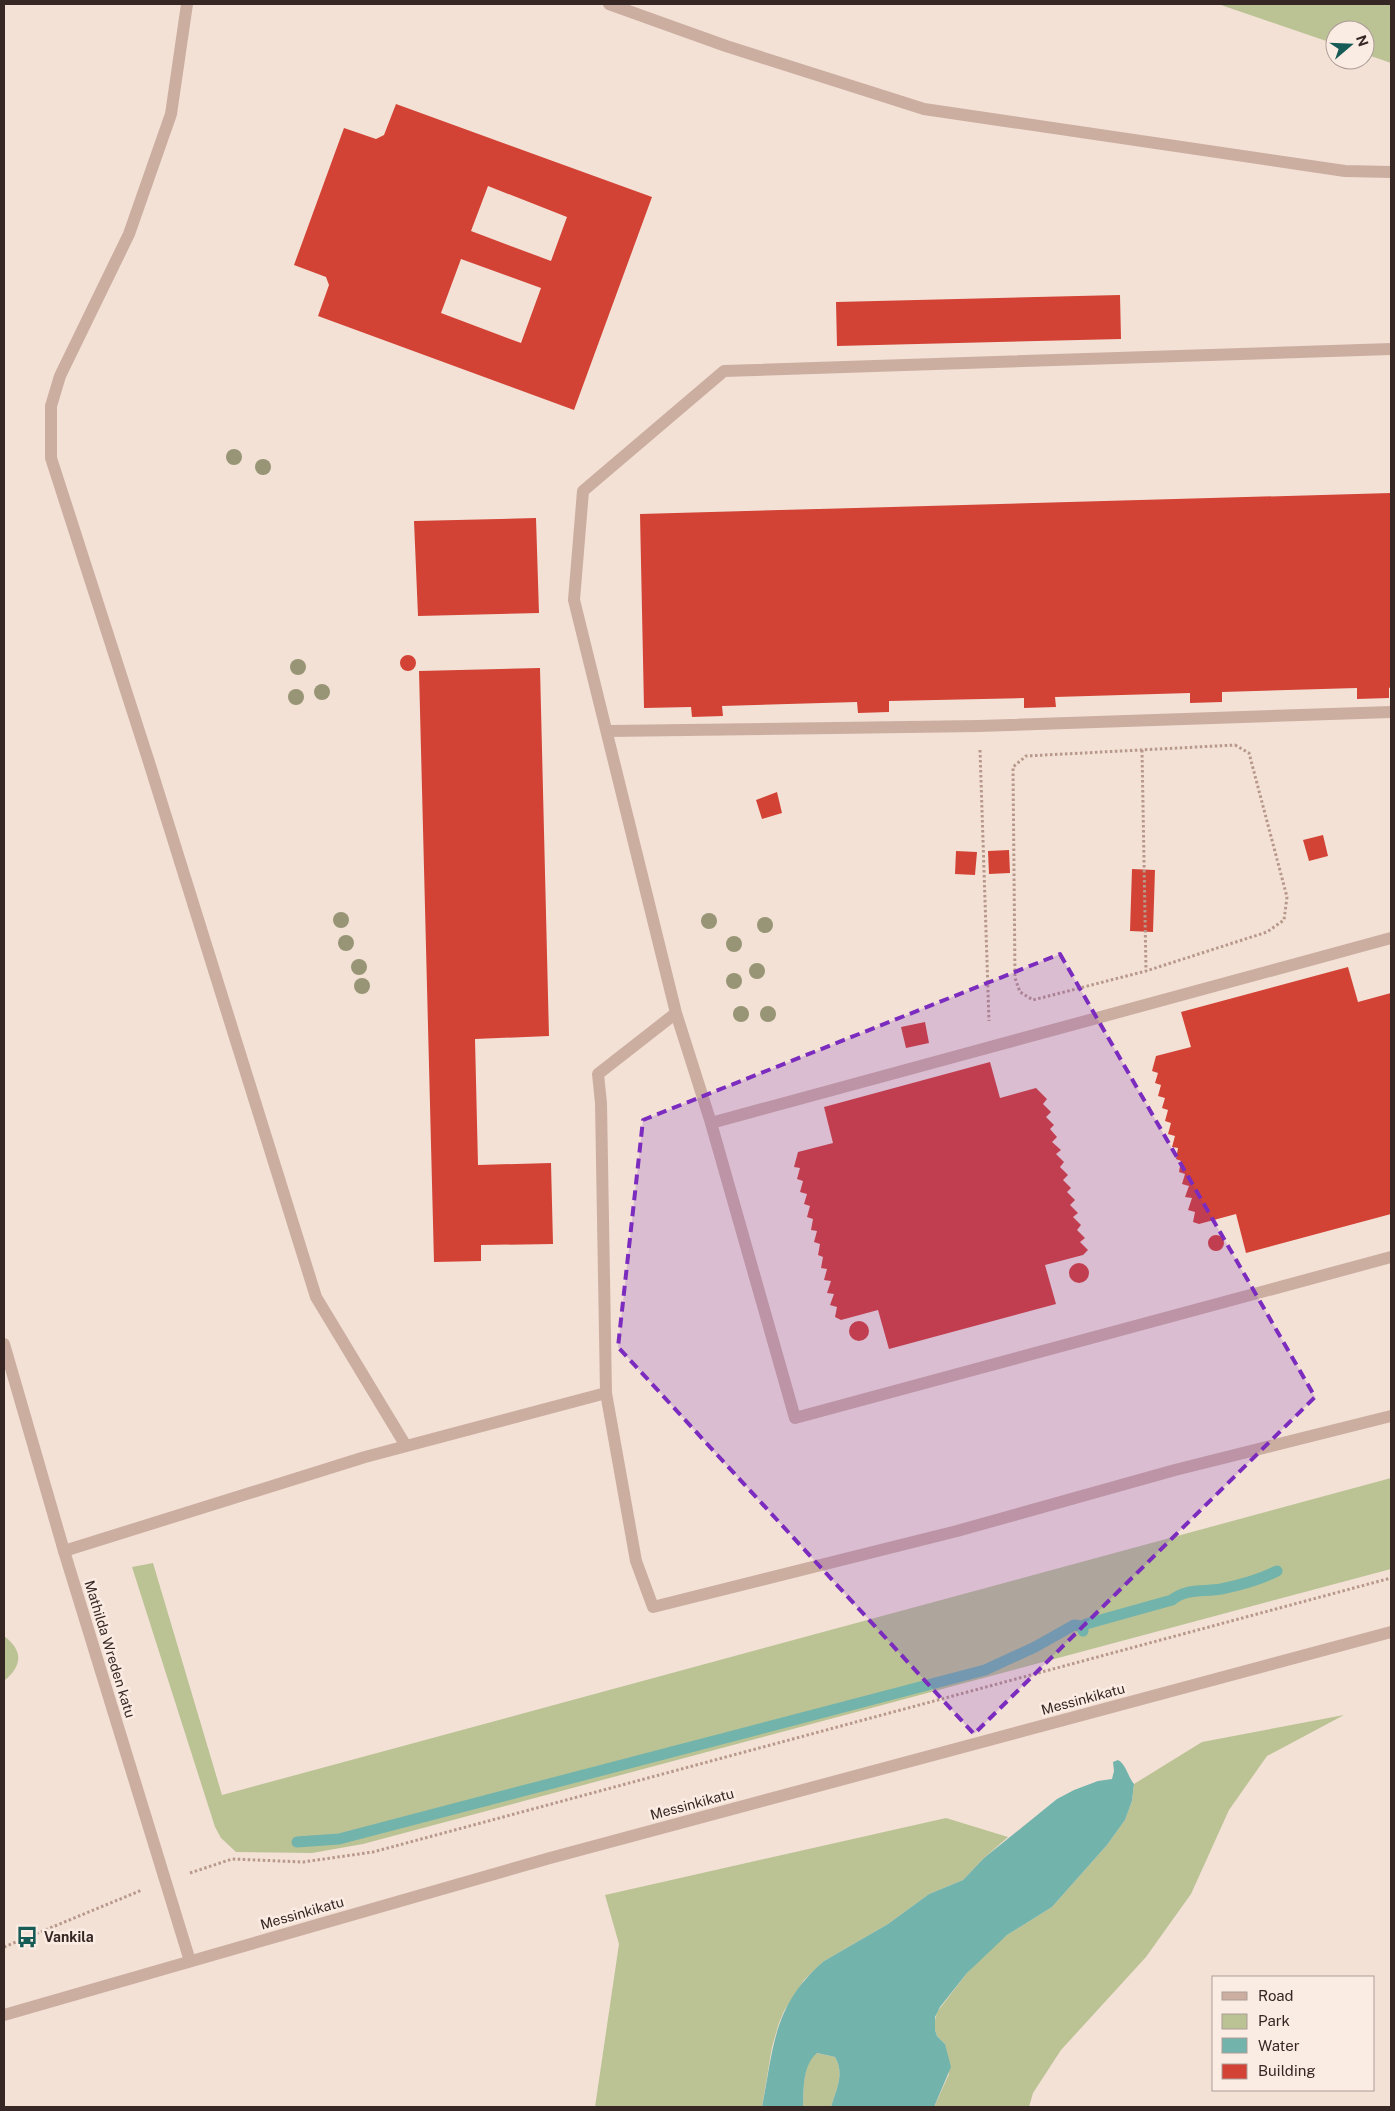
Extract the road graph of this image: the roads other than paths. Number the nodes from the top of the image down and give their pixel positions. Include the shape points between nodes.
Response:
1 (187, 4) edge
2 (609, 4) edge
3 (1391, 172) edge
4 (1391, 350) edge
5 (1391, 712) edge
6 (608, 731) junction
7 (1391, 938) edge
8 (676, 1014) junction
9 (711, 1122) junction
10 (1391, 1257) edge
11 (4, 1344) edge
12 (606, 1393) junction
13 (1391, 1416) edge
14 (406, 1446) junction
15 (64, 1551) junction
16 (1391, 1632) edge
17 (190, 1961) junction
18 (4, 2015) edge

1 - 14 street via 171,114 129,234 60,376 51,406 52,458 316,1297
2 - 3 street via 726,46 924,109 1345,171
4 - 6 street via 724,371 583,491 574,600
5 - 6 street via 979,726
6 - 8 street
7 - 9 street
8 - 9 street
8 - 12 street via 598,1074
9 - 10 street via 795,1418
11 - 15 street, Mathilda Wreden katu
12 - 13 street via 636,1562 653,1607 956,1532 1175,1470
12 - 14 street
14 - 15 street
15 - 17 street, Mathilda Wreden katu
16 - 17 street, Messinkikatu via 550,1858
17 - 18 street, Messinkikatu

